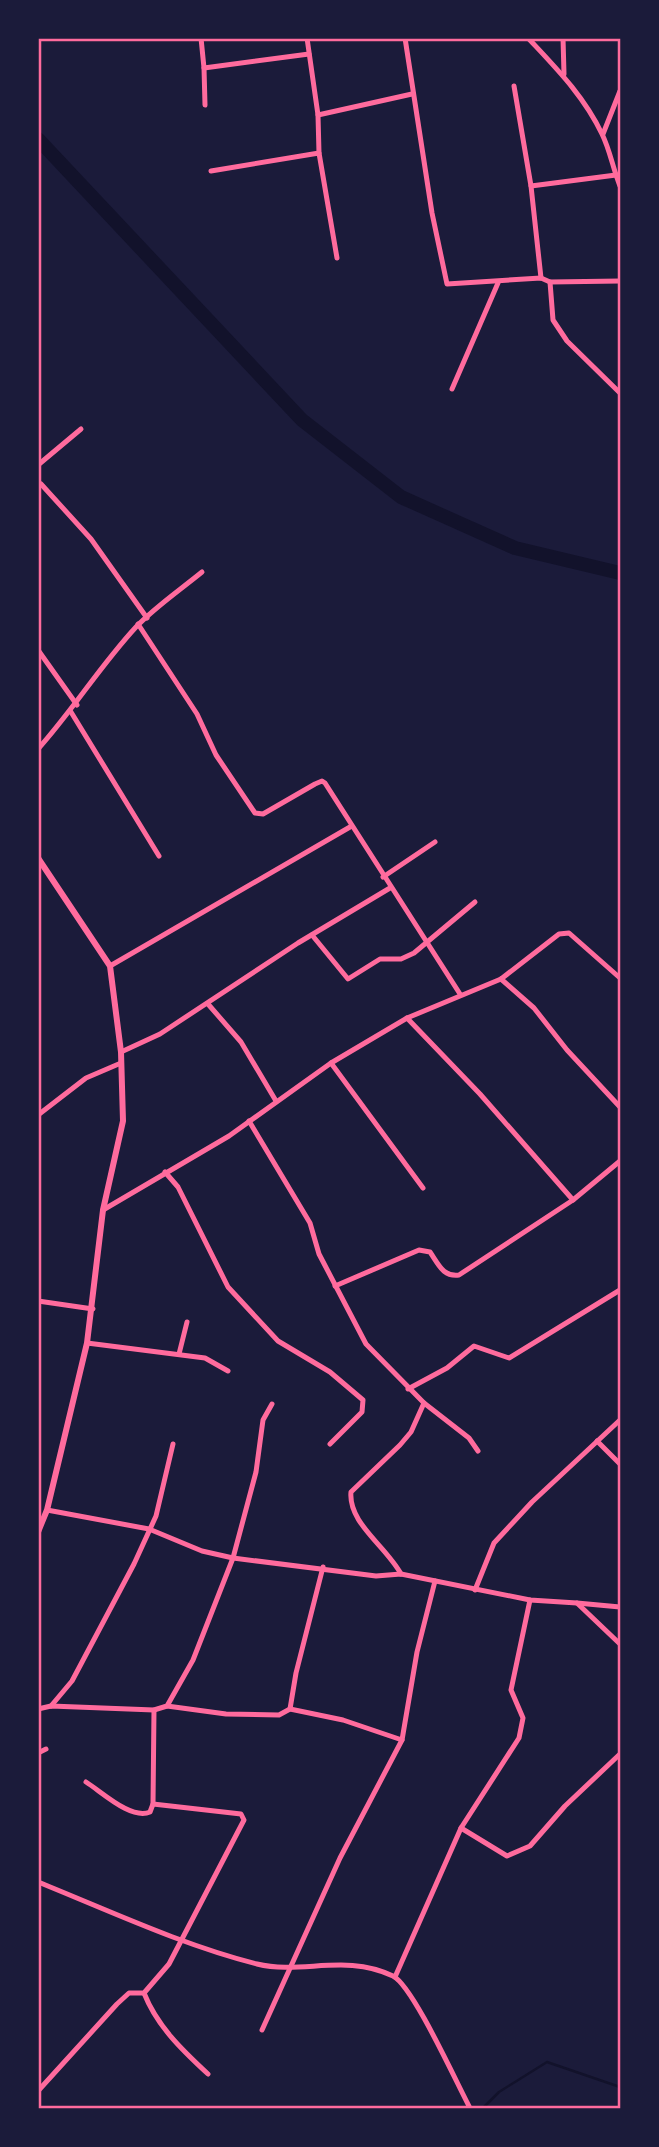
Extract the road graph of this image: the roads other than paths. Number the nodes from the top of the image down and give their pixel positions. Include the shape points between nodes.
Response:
1 (201, 38) edge
2 (307, 38) edge
3 (405, 38) edge
4 (527, 38) edge
5 (563, 38) edge
6 (309, 54) junction
7 (204, 68) junction
8 (564, 74) junction
9 (514, 86) dead end
10 (621, 90) edge
11 (412, 94) junction
12 (205, 105) dead end
13 (318, 115) junction
14 (603, 134) junction
15 (319, 153) junction
16 (211, 171) dead end
17 (615, 175) junction
18 (531, 186) junction
19 (621, 186) edge
20 (337, 258) dead end
21 (541, 278) junction
22 (621, 281) edge
23 (550, 282) junction
24 (498, 284) junction
25 (452, 389) dead end
26 (621, 393) edge
27 (80, 429) dead end
28 (38, 465) edge
29 (41, 484) dead end
30 (202, 572) dead end
31 (148, 618) junction
32 (138, 624) junction
33 (38, 650) edge
34 (77, 705) junction
35 (71, 712) junction
36 (38, 749) edge
37 (350, 827) junction
38 (435, 842) dead end
39 (159, 856) dead end
40 (38, 858) edge
41 (383, 877) junction
42 (390, 888) junction
43 (475, 902) dead end
44 (312, 935) junction
45 (424, 942) junction
46 (110, 967) junction
47 (621, 978) edge
48 (501, 979) junction
49 (460, 994) junction
50 (208, 1004) junction
51 (407, 1018) junction
52 (121, 1052) junction
53 (121, 1063) junction
54 (331, 1063) junction
55 (276, 1101) junction
56 (621, 1107) edge
57 (38, 1115) edge
58 (249, 1121) junction
59 (621, 1161) edge
60 (165, 1172) junction
61 (423, 1188) dead end
62 (573, 1200) junction
63 (103, 1210) junction
64 (335, 1286) junction
65 (621, 1290) edge
66 (38, 1301) edge
67 (93, 1309) junction
68 (187, 1322) dead end
69 (87, 1343) junction
70 (179, 1354) junction
71 (228, 1371) dead end
72 (408, 1389) junction
73 (424, 1403) junction
74 (272, 1404) dead end
75 (621, 1420) edge
76 (597, 1441) junction
77 (173, 1444) dead end
78 (330, 1444) dead end
79 (478, 1451) dead end
80 (621, 1464) edge
81 (47, 1510) junction
82 (149, 1529) junction
83 (38, 1532) edge
84 (233, 1558) junction
85 (323, 1567) junction
86 (401, 1574) junction
87 (435, 1581) junction
88 (475, 1590) junction
89 (530, 1600) junction
90 (577, 1603) junction
91 (621, 1607) edge
92 (621, 1644) edge
93 (51, 1706) junction
94 (167, 1706) junction
95 (38, 1709) edge
96 (290, 1709) junction
97 (154, 1710) junction
98 (402, 1740) junction
99 (46, 1749) dead end
100 (38, 1754) edge
101 (621, 1754) edge
102 (86, 1782) dead end
103 (153, 1804) junction
104 (461, 1828) junction
105 (38, 1882) edge
106 (182, 1940) junction
107 (289, 1965) junction
108 (395, 1977) junction
109 (144, 1993) junction
110 (262, 2030) dead end
111 (208, 2074) dead end
112 (38, 2091) edge
113 (470, 2109) edge

1 - 7 street
2 - 6 street
3 - 11 street
4 - 8 street
5 - 8 street
6 - 7 street
6 - 13 street
7 - 12 street
8 - 14 street
9 - 18 street
10 - 14 street
11 - 13 street
11 - 24 street via 446,282 450,286
13 - 15 street
14 - 17 street
15 - 16 street
15 - 20 street
17 - 18 street
17 - 19 street
18 - 21 street
21 - 23 street
21 - 24 street
22 - 23 street
23 - 26 street via 553,320
24 - 25 street
27 - 28 street
29 - 31 street via 90,539
30 - 31 street
31 - 32 street
32 - 34 street via 101,667
32 - 37 street via 256,813 262,814 322,781
33 - 34 street
34 - 35 street
35 - 36 street
35 - 39 street
37 - 41 street
37 - 46 street
38 - 41 street
40 - 46 street
41 - 42 street
42 - 44 street
42 - 45 street
43 - 45 street
44 - 45 street via 348,979 380,959 401,959 414,953
44 - 50 street
45 - 49 street
46 - 52 street
47 - 48 street via 566,932
48 - 49 street
48 - 56 street via 534,1008
49 - 51 street
50 - 52 street
50 - 55 street via 241,1042
51 - 54 street
51 - 62 street
52 - 53 street
53 - 57 street via 86,1078
53 - 63 street via 122,1121
54 - 55 street
54 - 61 street
55 - 58 street
58 - 60 street
58 - 64 street via 310,1223
59 - 62 street
60 - 63 street
60 - 78 street via 178,1187 228,1287 278,1340 363,1399 362,1412
62 - 64 street via 459,1275 450,1276 430,1252 419,1251
63 - 67 street
64 - 72 street via 366,1344
65 - 72 street via 509,1358 474,1346 447,1368
66 - 67 street
67 - 69 street
68 - 70 street
69 - 70 street
69 - 81 street
70 - 71 street via 205,1358
72 - 73 street
73 - 79 street via 469,1438
73 - 86 street via 411,1432 351,1492 355,1517 391,1555
74 - 84 street via 263,1420 257,1472
75 - 76 street
76 - 80 street
76 - 88 street via 494,1544
77 - 82 street via 162,1499
81 - 82 street
81 - 83 street
82 - 84 street
82 - 93 street via 105,1624 72,1681
84 - 85 street
84 - 94 street via 193,1660
85 - 86 street via 376,1576
85 - 96 street
86 - 87 street
87 - 88 street
87 - 98 street
88 - 89 street
89 - 90 street
89 - 104 street via 511,1690 523,1718 522,1729
90 - 91 street
90 - 92 street
93 - 95 street
93 - 97 street
94 - 96 street via 226,1714 279,1715
94 - 97 street
96 - 98 street
97 - 103 street
98 - 107 street
99 - 100 street
101 - 104 street via 530,1846 514,1855 507,1856
102 - 103 street via 133,1812 143,1815
103 - 106 street via 243,1816
104 - 108 street
105 - 106 street
106 - 107 street via 260,1965
106 - 109 street
107 - 108 street via 348,1964
107 - 110 street
108 - 113 street via 425,2019
109 - 111 street via 152,2013
109 - 112 street via 129,1993

